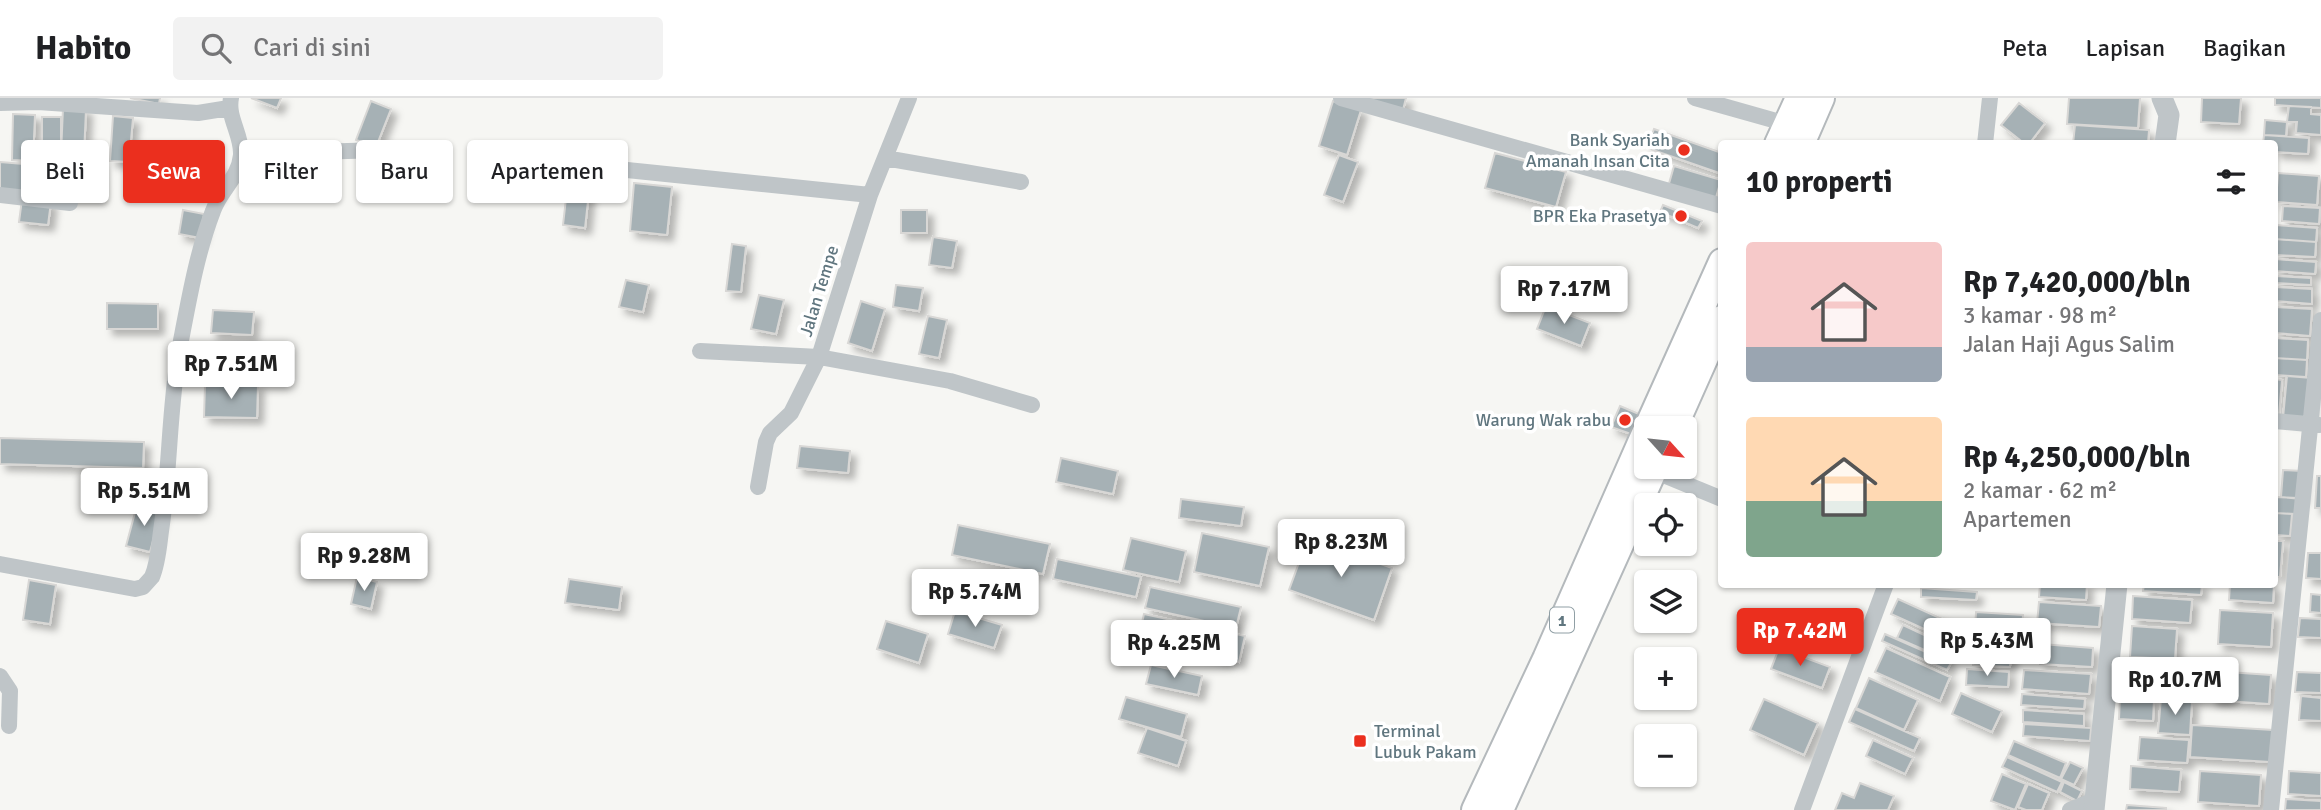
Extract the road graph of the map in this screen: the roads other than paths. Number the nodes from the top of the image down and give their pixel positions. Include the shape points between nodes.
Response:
1 (909, 98) edge
2 (1341, 98) edge
3 (1695, 98) edge
4 (1799, 98) edge
5 (1821, 98) edge
6 (1990, 98) edge
7 (0, 103) edge
8 (2167, 104) edge
9 (230, 106) edge
10 (1789, 137) edge
11 (1985, 140) edge
12 (2165, 140) edge
13 (239, 142) edge
14 (885, 158) junction
15 (239, 162) edge
16 (628, 170) edge
17 (1021, 182) dead end
18 (0, 195) edge
19 (870, 195) junction
20 (21, 197) edge
21 (1718, 205) edge
22 (1718, 271) edge
23 (2321, 320) edge
24 (1716, 348) edge
25 (700, 351) dead end
26 (819, 357) junction
27 (1032, 405) dead end
28 (1653, 416) edge
29 (1680, 416) edge
30 (2278, 421) edge
31 (2316, 425) edge
32 (1634, 462) edge
33 (1649, 480) edge
34 (1680, 480) edge
35 (758, 487) dead end
36 (1718, 497) edge
37 (0, 564) edge
38 (1885, 588) edge
39 (2117, 588) edge
40 (1555, 664) junction
41 (0, 676) edge
42 (9, 726) dead end
43 (2094, 805) edge
44 (1475, 810) edge
45 (1500, 810) edge
46 (1802, 810) edge
47 (2070, 810) edge
48 (2271, 810) edge

1 - 14 street, Jalan Tempe
2 - 21 street
3 - 10 street
4 - 10 highway
5 - 10 highway
6 - 11 street
7 - 9 street via 198,113
8 - 12 street
9 - 13 street
14 - 17 street
14 - 19 street, Jalan Tempe
15 - 37 street via 213,209 179,352 167,492 152,578 135,589
16 - 19 street
18 - 20 street
19 - 26 street, Jalan Tempe
22 - 28 highway, 1
23 - 31 street
24 - 29 highway
25 - 26 street
26 - 27 street via 950,381
26 - 35 street, Jalan Tempe via 791,413 770,433
30 - 31 street
31 - 48 street
32 - 40 highway, 1
33 - 40 highway, 1
34 - 36 street
38 - 46 street
39 - 43 street
40 - 44 highway, 1
40 - 45 highway, 1
41 - 42 street via 10,691
43 - 47 street

